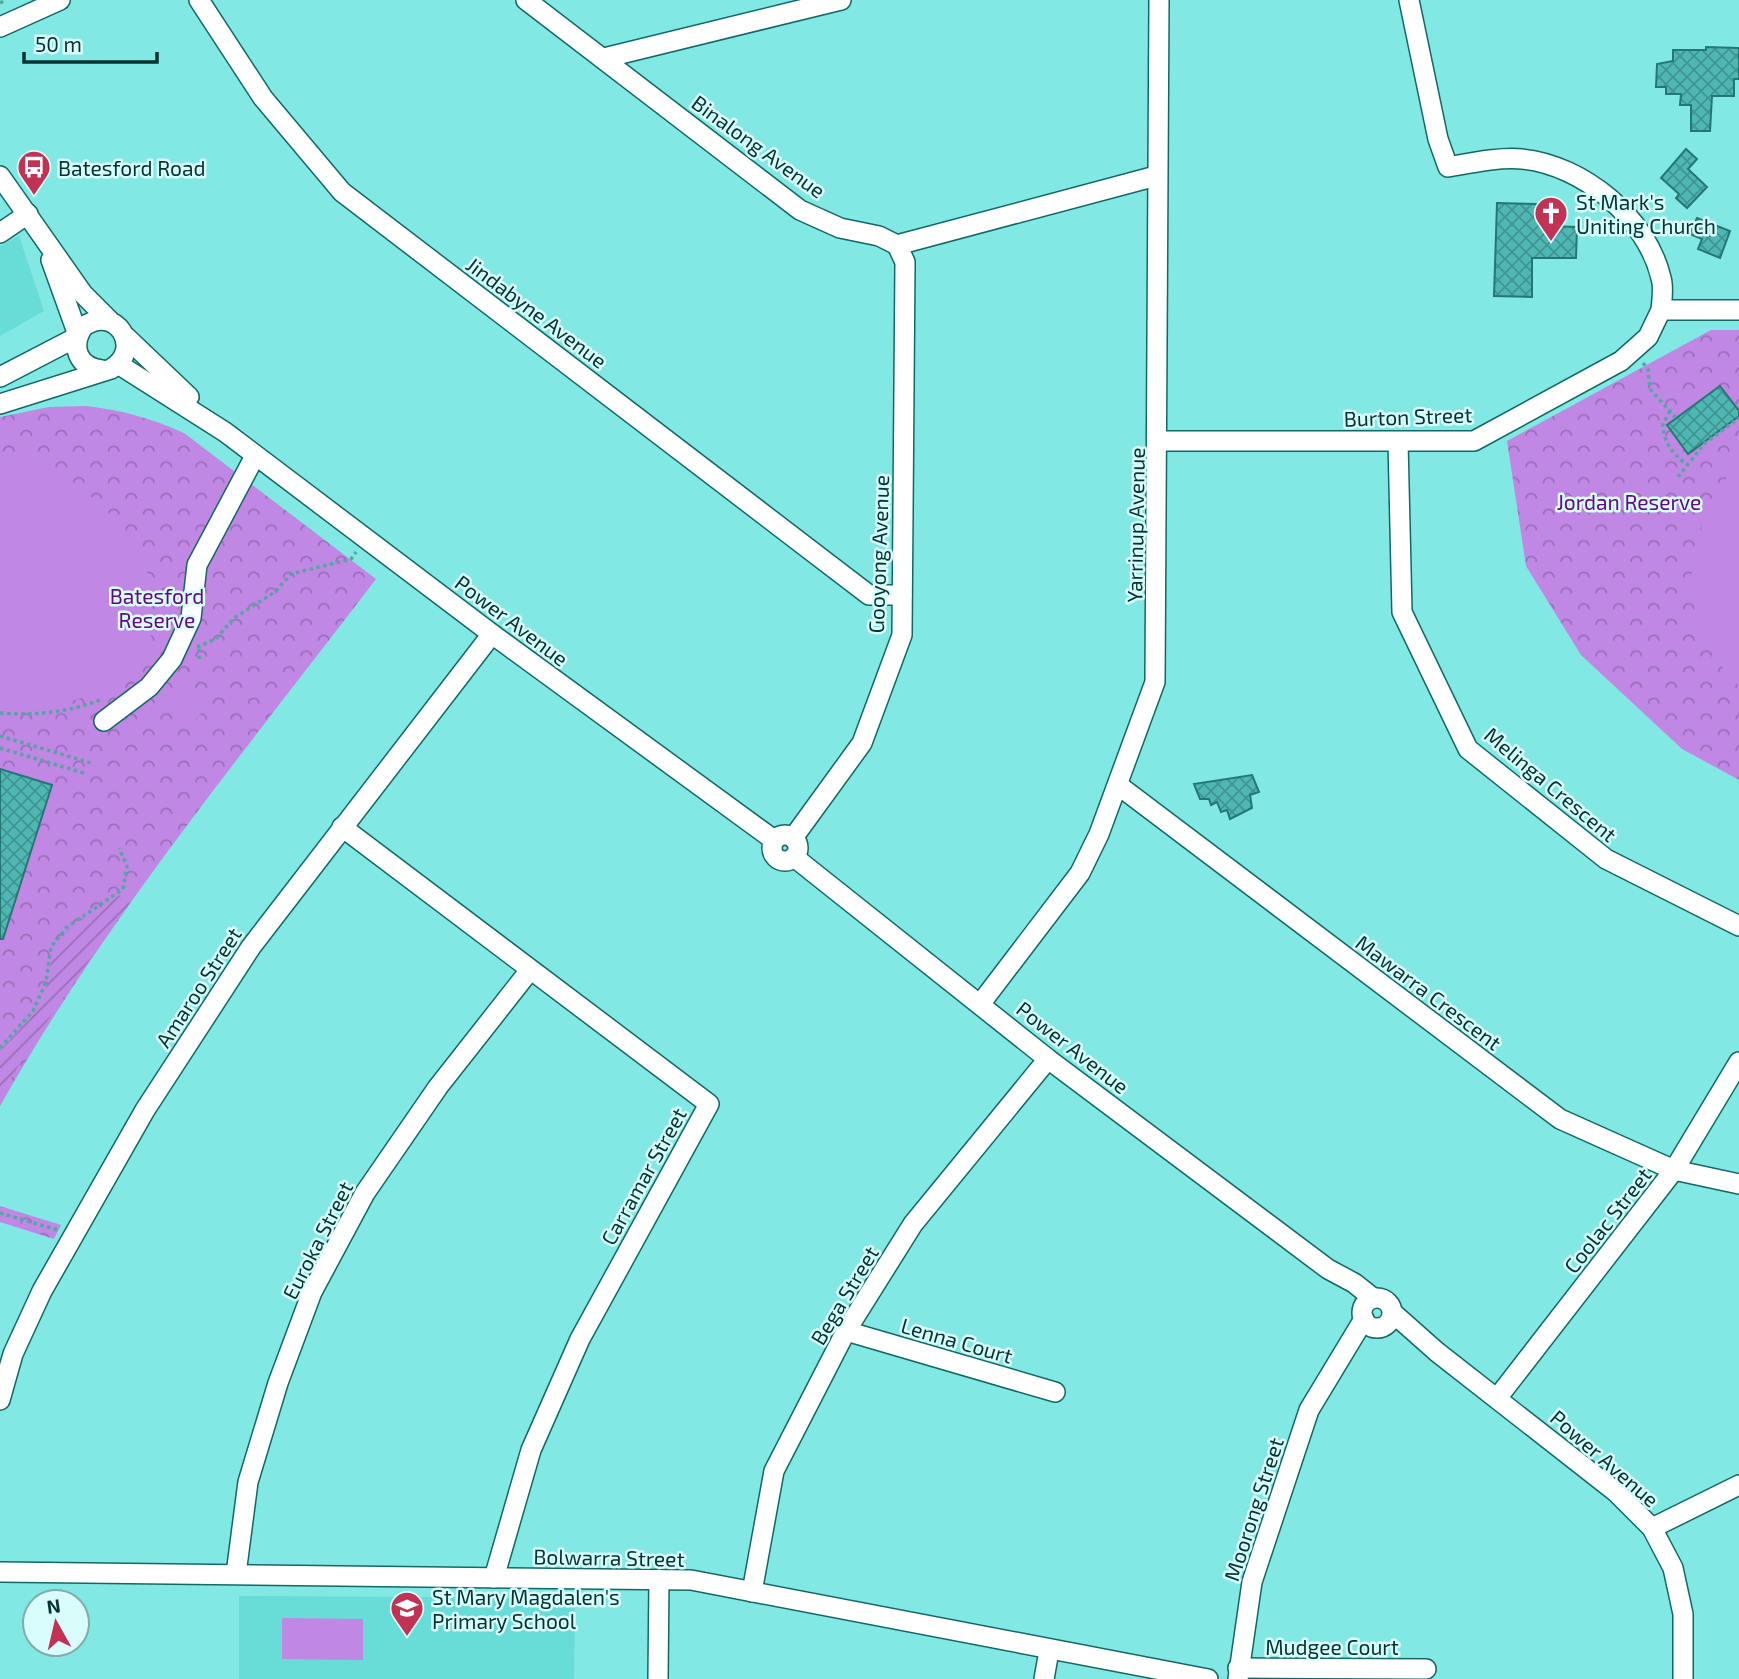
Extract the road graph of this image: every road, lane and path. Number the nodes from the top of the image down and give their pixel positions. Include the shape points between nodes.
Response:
1 (6, 0) edge
2 (60, 0) edge
3 (199, 0) edge
4 (526, 0) edge
5 (841, 0) edge
6 (1160, 0) edge
7 (1409, 0) edge
8 (0, 3) edge
9 (0, 27) edge
10 (604, 58) junction
11 (0, 176) edge
12 (1156, 176) junction
13 (34, 222) junction
14 (0, 233) edge
15 (897, 244) junction
16 (1661, 310) junction
17 (1739, 310) edge
18 (109, 320) junction
19 (77, 336) junction
20 (126, 337) junction
21 (1633, 351) junction
22 (110, 367) junction
23 (0, 377) edge
24 (0, 404) edge
25 (1670, 411) junction
26 (1676, 418) dead end
27 (1739, 418) edge
28 (225, 432) junction
29 (1158, 441) junction
30 (1398, 442) junction
31 (255, 456) junction
32 (1688, 465) junction
33 (1678, 477) dead end
34 (902, 595) junction
35 (492, 634) junction
36 (199, 648) dead end
37 (199, 659) dead end
38 (104, 722) dead end
39 (0, 738) edge
40 (0, 748) edge
41 (91, 763) dead end
42 (87, 774) dead end
43 (1118, 785) junction
44 (342, 827) junction
45 (787, 845) junction
46 (119, 848) dead end
47 (1739, 926) edge
48 (530, 970) junction
49 (981, 1003) junction
50 (0, 1048) edge
51 (1048, 1059) junction
52 (1739, 1062) edge
53 (1674, 1170) junction
54 (1739, 1184) edge
55 (0, 1213) edge
56 (74, 1234) junction
57 (1375, 1316) junction
58 (846, 1331) junction
59 (7, 1352) edge
60 (1055, 1392) dead end
61 (1498, 1397) junction
62 (0, 1400) edge
63 (1739, 1485) edge
64 (1652, 1528) junction
65 (0, 1572) edge
66 (236, 1574) junction
67 (494, 1578) junction
68 (659, 1579) junction
69 (752, 1592) junction
70 (1049, 1651) junction
71 (1426, 1669) dead end
72 (1238, 1674) edge
73 (658, 1679) edge
74 (1044, 1679) edge
75 (1208, 1679) edge
76 (1684, 1679) edge

1 - 8 path
2 - 9 street
3 - 34 street, Jindabyne Avenue via 263,98 342,192 869,594
4 - 10 street, Binalong Avenue
5 - 10 street
6 - 12 street, Yarrinup Avenue
7 - 16 street via 1448,167 1522,159 1563,171 1597,190 1630,218 1650,248 1662,280
10 - 15 street, Binalong Avenue via 800,209 840,228
11 - 13 street
12 - 15 street
12 - 29 street, Yarrinup Avenue
13 - 14 street
13 - 18 street via 83,294
13 - 19 street
15 - 34 street, Gooyong Avenue via 905,262
16 - 17 street
16 - 21 street, Burton Street via 1648,337
18 - 19 street via 90,321
18 - 20 street
19 - 22 street via 77,354 87,366
19 - 23 street
20 - 22 street via 124,356
20 - 28 street, Power Avenue
21 - 25 path via 1648,369 1650,389
21 - 30 street, Burton Street via 1474,441
22 - 24 street
22 - 28 street, Power Avenue
25 - 26 path
25 - 32 path via 1663,424 1667,442 1675,456
27 - 32 path via 1704,444
28 - 31 street, Power Avenue
29 - 30 street, Burton Street
29 - 43 street, Yarrinup Avenue via 1155,682
30 - 47 street, Melinga Crescent via 1402,612 1468,749 1606,859
31 - 35 street, Power Avenue
31 - 38 street via 197,565 191,618 172,659 149,687
32 - 33 path
34 - 45 street, Gooyong Avenue via 902,635 862,743
35 - 44 street, Amaroo Street
35 - 45 street, Power Avenue
36 - 37 path
39 - 41 path
40 - 42 path
43 - 49 street, Yarrinup Avenue via 1080,873
43 - 53 street, Mawarra Crescent via 1560,1119
44 - 48 street, Carramar Street
44 - 56 street, Amaroo Street via 251,947 145,1110
45 - 49 street, Power Avenue
46 - 50 path via 127,866 123,889 66,928 51,947 46,982 33,1011
48 - 66 street, Euroka Street via 438,1087 365,1193 312,1292 248,1482
48 - 67 street, Carramar Street via 709,1104 580,1339 531,1450
49 - 51 street, Power Avenue
51 - 57 street, Power Avenue via 1328,1269
51 - 58 street, Bega Street via 914,1224
52 - 53 street, Coolac Street
53 - 54 street, Mawarra Crescent
53 - 61 street, Coolac Street
55 - 56 path
56 - 59 street, Amaroo Street
57 - 61 street, Power Avenue via 1437,1352
57 - 72 street, Moorong Street via 1309,1410 1252,1582
58 - 60 street, Lenna Court
58 - 69 street, Bega Street via 774,1471
59 - 62 street, Amaroo Street
61 - 64 street, Power Avenue via 1616,1492
63 - 64 street
64 - 76 street, Power Avenue via 1673,1568 1683,1614
65 - 66 street, Bolwarra Street
66 - 67 street, Bolwarra Street
67 - 68 street, Bolwarra Street
68 - 69 street, Bolwarra Street
68 - 73 street
69 - 70 street, Bolwarra Street
70 - 74 street
70 - 75 street, Bolwarra Street
71 - 72 street, Mudgee Court

